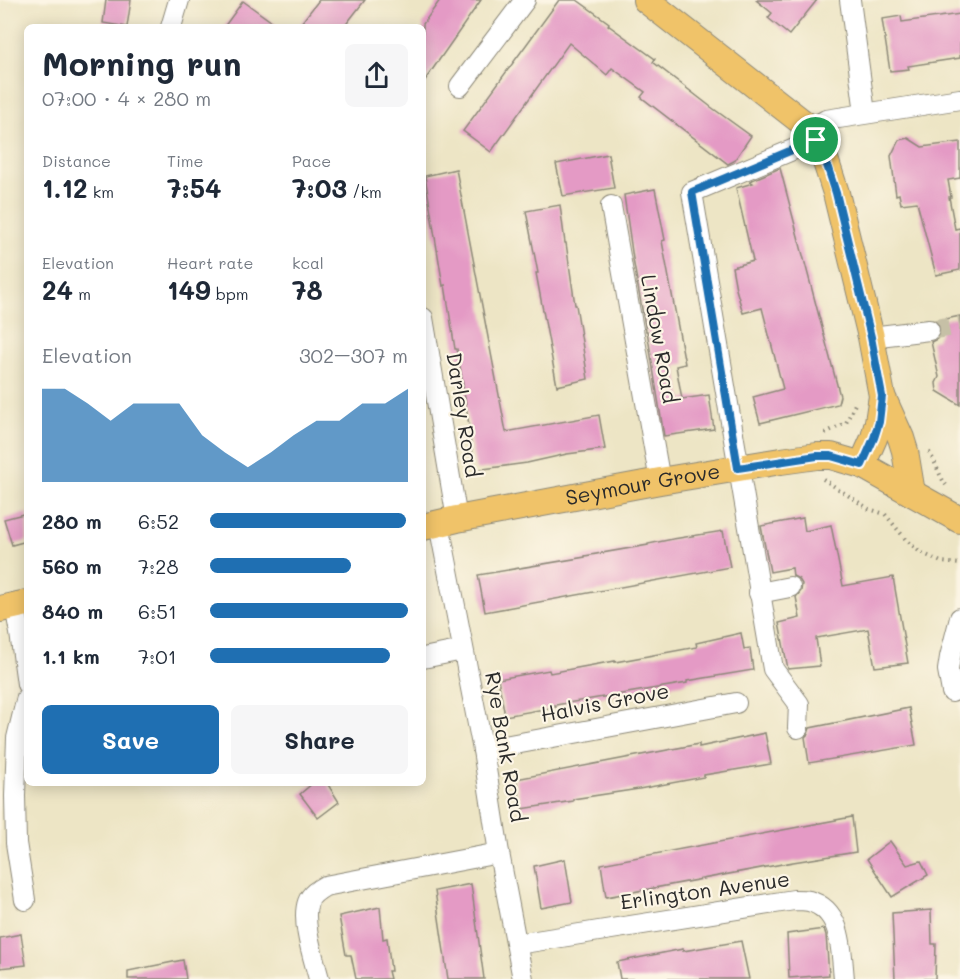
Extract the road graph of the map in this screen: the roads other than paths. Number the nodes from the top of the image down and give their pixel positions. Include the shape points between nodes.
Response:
1 (179, 0) edge
2 (525, 0) edge
3 (646, 0) edge
4 (853, 1) edge
5 (172, 24) edge
6 (460, 86) dead end
7 (960, 99) edge
8 (865, 113) junction
9 (813, 134) junction
10 (611, 206) dead end
11 (929, 330) tunnel mouth
12 (871, 337) junction
13 (426, 354) edge
14 (882, 396) junction
15 (862, 465) junction
16 (738, 468) junction
17 (660, 481) junction
18 (912, 493) junction
19 (960, 520) edge
20 (440, 523) edge
21 (790, 587) dead end
22 (759, 593) junction
23 (8, 607) edge
24 (960, 618) edge
25 (463, 650) junction
26 (426, 657) edge
27 (24, 662) edge
28 (952, 692) dead end
29 (736, 703) dead end
30 (24, 708) edge
31 (798, 728) dead end
32 (483, 750) junction
33 (499, 853) junction
34 (25, 900) dead end
35 (517, 944) junction
36 (318, 979) edge
37 (523, 979) edge
38 (844, 979) edge

1 - 5 street
2 - 6 street
3 - 9 main road
4 - 8 street
7 - 8 street
8 - 9 street via 826,120
9 - 12 main road via 836,193
9 - 16 street via 692,192
10 - 17 street, Lindow Road
11 - 12 street
12 - 14 main road
13 - 20 street, Darley Road
14 - 15 main road via 879,422
14 - 18 main road via 903,444
15 - 16 main road, Seymour Grove via 817,456
15 - 18 main road, Seymour Grove
16 - 17 main road, Seymour Grove
16 - 22 street
17 - 20 main road, Seymour Grove
18 - 19 main road, Seymour Grove
20 - 25 street, Rye Bank Road
21 - 22 street
22 - 31 street via 773,669 799,704
23 - 27 street via 20,633
24 - 28 street via 948,670
25 - 26 street
25 - 32 street, Rye Bank Road
29 - 32 street, Halvis Grove
30 - 34 street via 16,738 15,796 16,843
32 - 33 street, Rye Bank Road
33 - 35 street, Rye Bank Road
33 - 36 street via 315,891 306,910 306,923
35 - 37 street, Rye Bank Road
35 - 38 street, Erlington Avenue via 808,900 831,915 835,923

